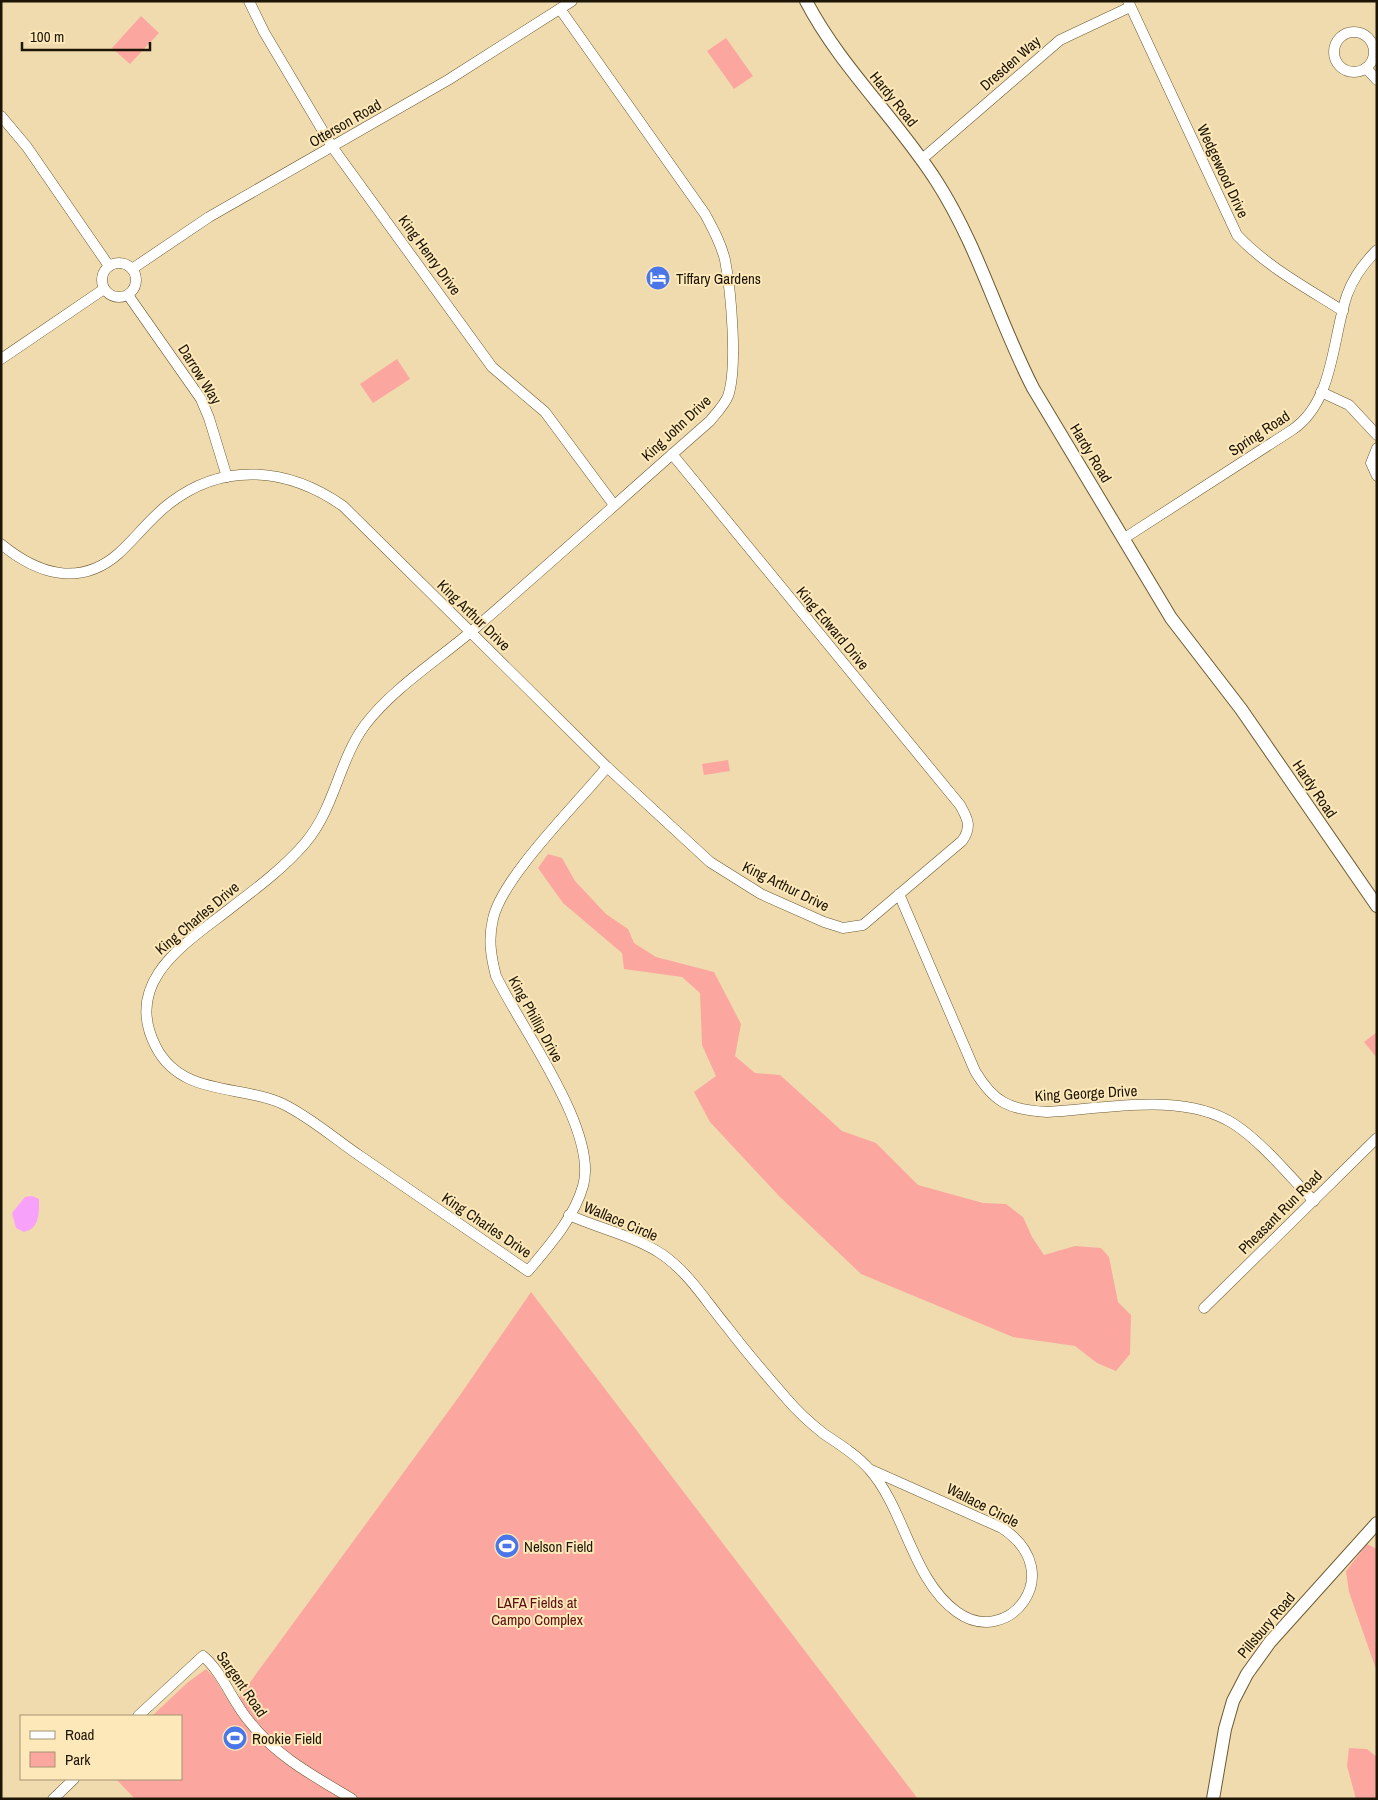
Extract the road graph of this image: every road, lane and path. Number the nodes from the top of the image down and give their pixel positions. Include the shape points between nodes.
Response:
1 (249, 1) edge
2 (572, 1) edge
3 (806, 1) edge
4 (1129, 4) edge
5 (560, 8) junction
6 (1366, 68) dead end
7 (1377, 80) edge
8 (1, 116) edge
9 (333, 148) junction
10 (921, 160) junction
11 (1377, 250) edge
12 (109, 266) junction
13 (132, 269) junction
14 (104, 289) junction
15 (128, 294) junction
16 (1343, 311) junction
17 (1, 359) edge
18 (1321, 392) junction
19 (1377, 435) edge
20 (1377, 448) edge
21 (672, 454) junction
22 (1377, 476) edge
23 (227, 477) junction
24 (614, 505) junction
25 (1123, 539) junction
26 (1, 544) edge
27 (470, 632) junction
28 (607, 766) junction
29 (969, 822) joint
30 (900, 894) junction
31 (1377, 906) edge
32 (1377, 1138) edge
33 (1314, 1201) junction
34 (569, 1215) junction
35 (528, 1271) joint
36 (1204, 1308) dead end
37 (869, 1469) junction
38 (1377, 1523) edge
39 (139, 1715) edge
40 (73, 1780) edge
41 (53, 1799) edge
42 (352, 1799) edge
43 (1213, 1799) edge

1 - 9 street, King Henry Drive
2 - 5 street, Otterson Road
3 - 10 street, Hardy Road via 838,54
4 - 10 street, Dresden Way via 1060,40
4 - 16 street, Wedgewood Drive via 1237,235 1267,262
5 - 9 street, Otterson Road
5 - 21 street, King John Drive via 705,214 725,260 733,378 723,406
6 - 7 street
8 - 12 street via 27,146
9 - 13 street, Otterson Road via 229,205
9 - 24 street, King Henry Drive via 492,367 545,412
10 - 25 street, Hardy Road via 937,182 970,243 1015,353 1033,388
11 - 16 street, Spring Road via 1351,285
12 - 13 street via 121,263
12 - 14 street via 102,276
13 - 15 street via 136,285
14 - 15 street via 115,297
14 - 17 street
15 - 23 street, Darrow Way via 201,399
16 - 18 street, Spring Road
18 - 19 street via 1349,406
18 - 25 street, Spring Road via 1314,409 1300,425
20 - 22 street via 1371,463
21 - 24 street, King John Drive
21 - 29 street, King Edward Drive via 949,792
23 - 26 street, King Arthur Drive via 176,498 118,554 98,567 72,573 48,572 21,559
23 - 27 street, King Arthur Drive via 270,474 299,482 326,495 358,520
24 - 27 street, King John Drive
25 - 31 street, Hardy Road via 1171,618 1247,717
27 - 28 street, King Arthur Drive
27 - 35 street, King Charles Drive via 384,704 364,726 323,817 306,842 270,876 163,964 150,991 147,1014 155,1045 163,1059 180,1075 202,1085 287,1106
28 - 30 street, King Arthur Drive via 710,862 761,894 824,922 844,928 863,925
28 - 34 street, King Phillip Drive via 504,890 493,917 490,937 496,976 567,1108 583,1145 584,1184
29 - 30 street, King Arthur Drive via 968,833 962,841
30 - 33 street, King George Drive via 975,1071 985,1088 1000,1101 1027,1111 1047,1112 1167,1105 1198,1109 1233,1124
32 - 33 street, Pheasant Run Road
33 - 36 street, Pheasant Run Road
34 - 35 street, King Phillip Drive
34 - 37 street, Wallace Circle via 645,1245 678,1266 786,1398
37 - 37 street, Wallace Circle via 924,1570 951,1607 967,1618 987,1622 1006,1617 1022,1604 1032,1576 1029,1557 1018,1540 1002,1528
38 - 43 street, Pillsbury Road via 1270,1642 1247,1674 1233,1701 1225,1729
39 - 42 street, Sargent Road via 203,1656 261,1735 294,1764
40 - 41 street

